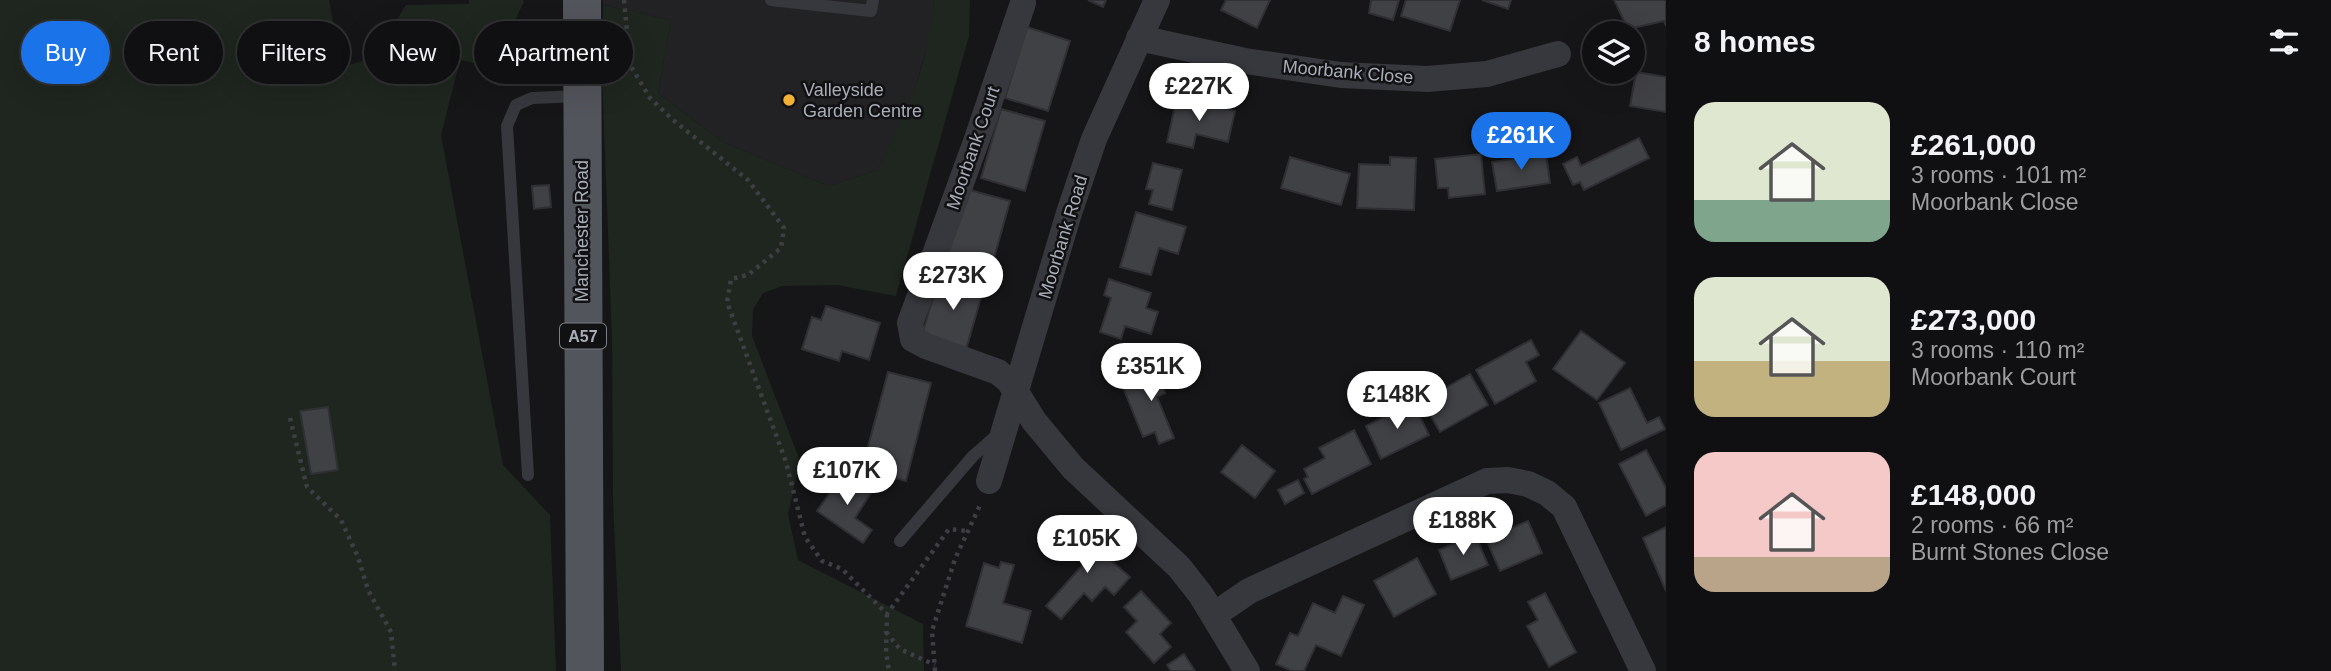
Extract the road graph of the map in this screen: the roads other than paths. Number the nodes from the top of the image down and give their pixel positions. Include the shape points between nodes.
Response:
1 (582, 0) edge
2 (771, 0) edge
3 (873, 0) edge
4 (1157, 0) edge
5 (1023, 3) dead end
6 (1139, 38) junction
7 (1558, 54) dead end
8 (581, 95) junction
9 (1017, 392) junction
10 (1006, 427) junction
11 (528, 475) dead end
12 (989, 481) road end
13 (900, 541) dead end
14 (1214, 615) junction
15 (585, 671) edge
16 (1247, 671) edge
17 (1643, 671) edge

1 - 8 main road, Manchester Road / A57
2 - 3 lane via 871,11
4 - 6 street, Moorbank Road
5 - 9 street, Moorbank Court via 910,323 913,339 998,372
6 - 7 street, Moorbank Close via 1245,61 1341,75 1427,79 1487,74
6 - 9 street, Moorbank Road via 1094,139
8 - 11 lane via 531,98 516,105 507,125
8 - 15 main road, Manchester Road / A57
9 - 10 street, Moorbank Road
9 - 14 street via 1034,421 1073,468 1179,567
10 - 12 street, Moorbank Road
10 - 13 lane via 973,456
14 - 16 street
14 - 17 street via 1249,590 1410,515 1487,481 1508,480 1537,488 1564,507

